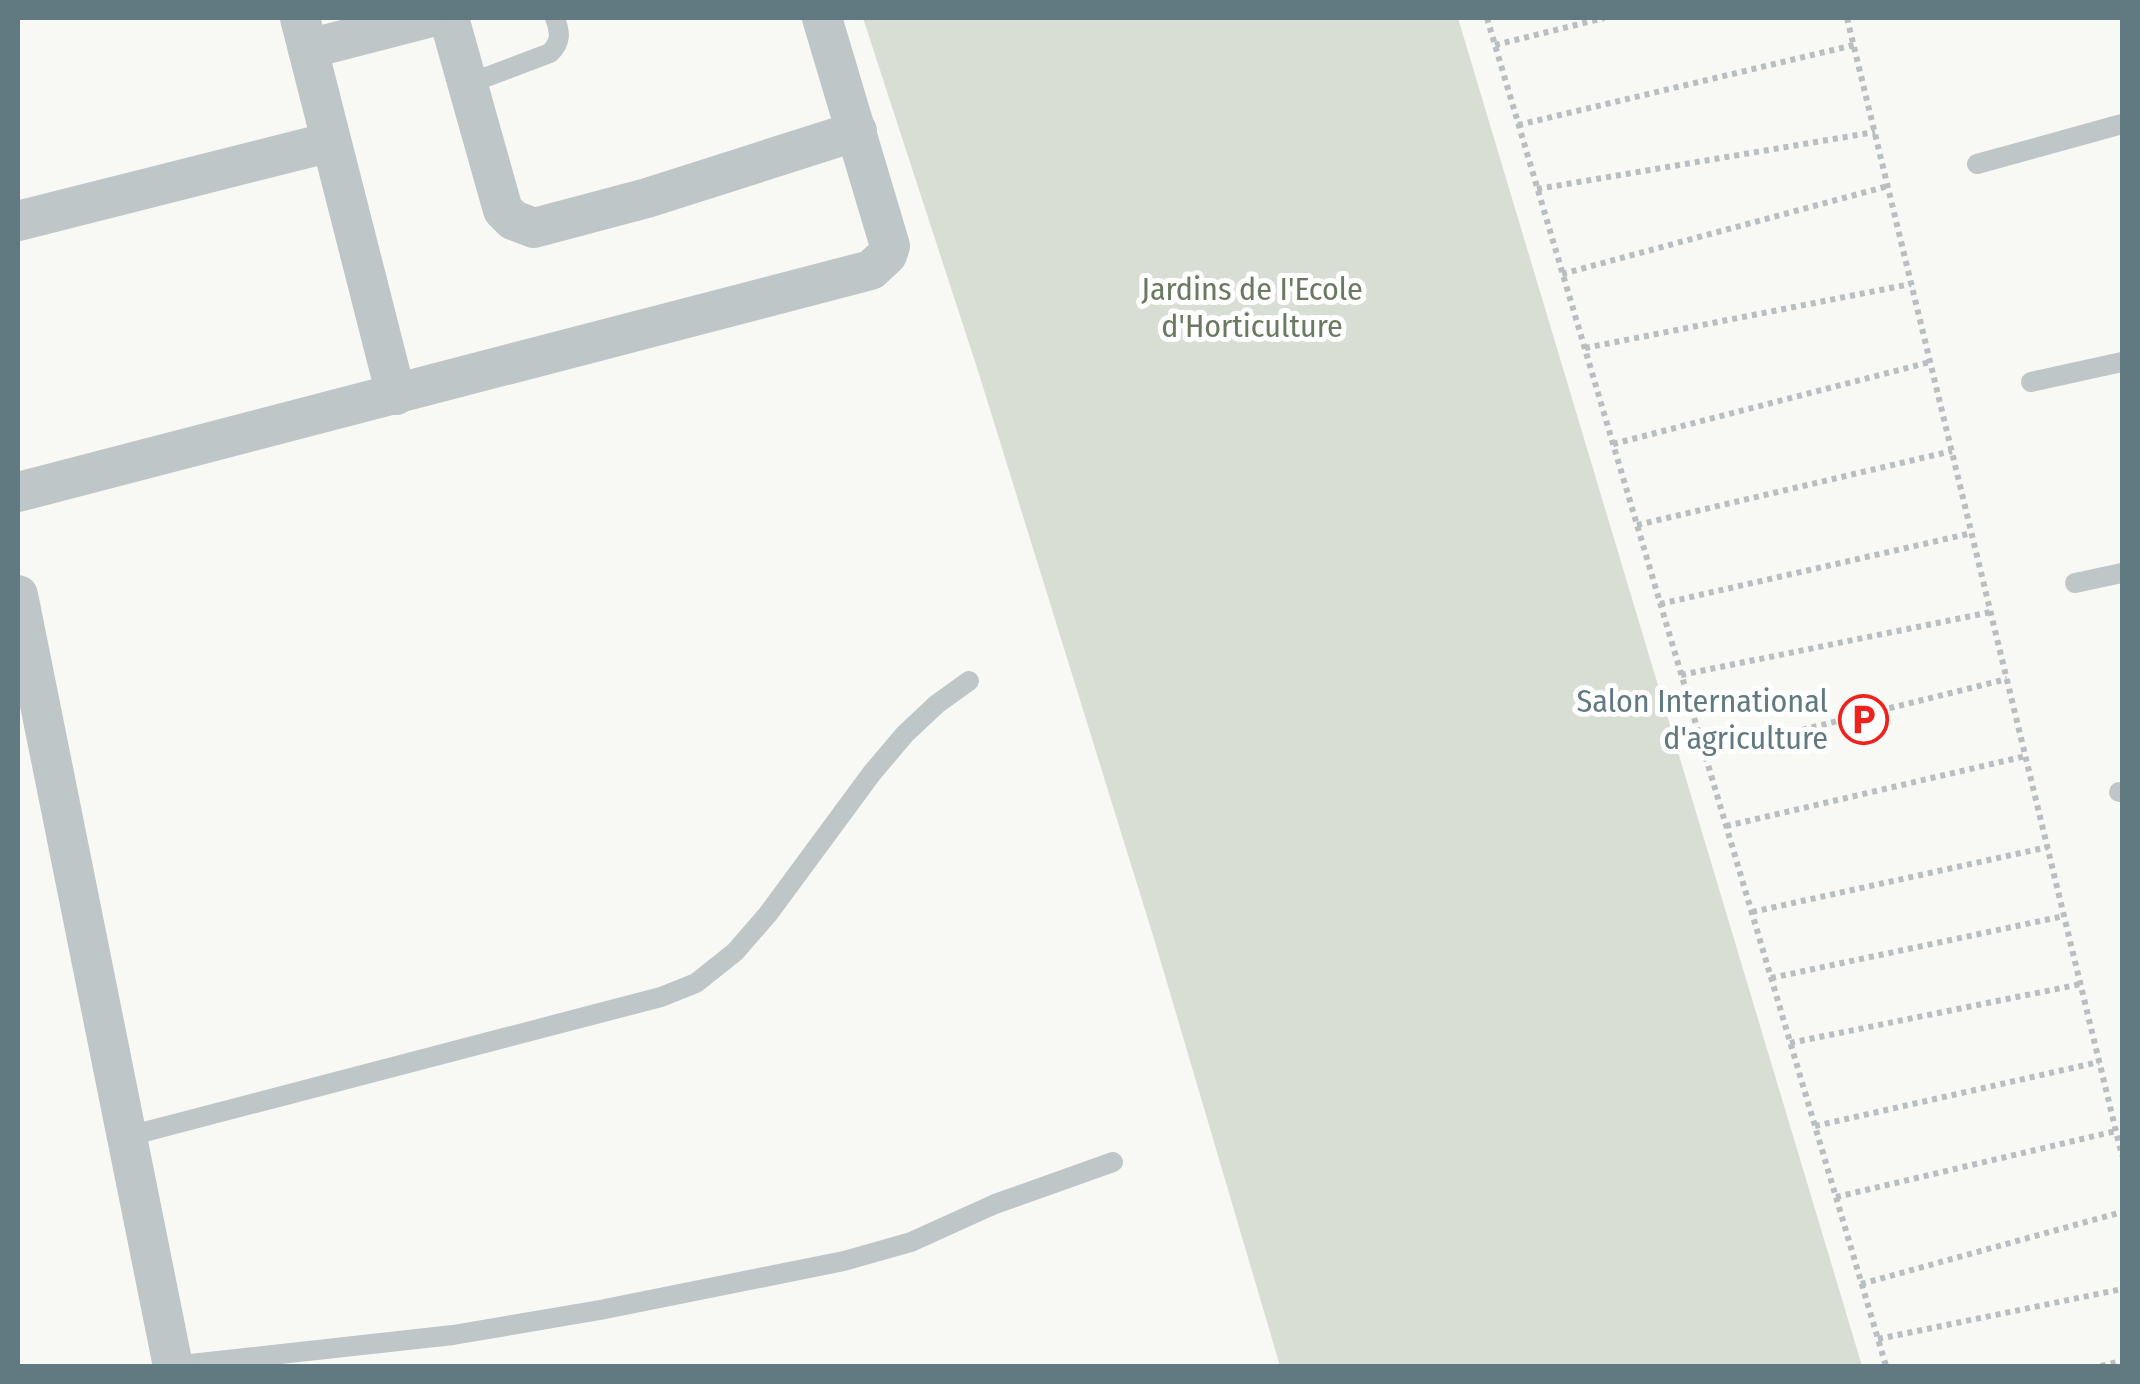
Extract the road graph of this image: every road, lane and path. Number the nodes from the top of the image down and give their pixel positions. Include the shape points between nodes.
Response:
1 (428, 18) edge
2 (449, 18) edge
3 (555, 18) edge
4 (822, 18) edge
5 (1487, 18) edge
6 (1604, 18) edge
7 (1847, 18) edge
8 (304, 34) edge
9 (1495, 45) junction
10 (1854, 45) junction
11 (468, 84) junction
12 (2122, 124) edge
13 (1518, 125) junction
14 (857, 131) junction
15 (1875, 132) junction
16 (331, 142) junction
17 (1977, 164) dead end
18 (1888, 186) junction
19 (1538, 189) junction
20 (18, 221) edge
21 (1562, 274) junction
22 (1912, 284) junction
23 (1584, 348) junction
24 (1930, 362) junction
25 (2122, 362) edge
26 (2031, 382) dead end
27 (396, 395) junction
28 (1613, 444) junction
29 (1952, 451) junction
30 (18, 492) edge
31 (1636, 524) junction
32 (1972, 533) junction
33 (2122, 573) edge
34 (2075, 582) dead end
35 (18, 595) edge
36 (1660, 604) junction
37 (1991, 612) junction
38 (1681, 675) junction
39 (2007, 678) junction
40 (969, 681) dead end
41 (1705, 754) junction
42 (2026, 756) junction
43 (1726, 826) junction
44 (2048, 847) junction
45 (1752, 912) junction
46 (2064, 916) junction
47 (1771, 978) junction
48 (2081, 984) junction
49 (1790, 1043) junction
50 (2099, 1062) junction
51 (1815, 1126) junction
52 (2116, 1131) junction
53 (125, 1137) junction
54 (2122, 1156) edge
55 (1113, 1162) dead end
56 (1836, 1197) junction
57 (2122, 1212) edge
58 (1861, 1284) junction
59 (2122, 1288) edge
60 (1878, 1339) junction
61 (2122, 1361) edge
62 (172, 1366) edge
63 (1886, 1366) edge
64 (2101, 1366) edge

1 - 8 street
2 - 11 street
3 - 11 lane via 560,33 550,53
4 - 14 street
5 - 9 path
6 - 9 path
7 - 10 path
8 - 16 street
9 - 13 path
10 - 13 path
10 - 15 path
11 - 14 street via 502,210 534,228
12 - 17 lane
13 - 19 path
14 - 27 street via 890,246 871,270
15 - 18 path
15 - 19 path
16 - 20 street
16 - 27 street
18 - 21 path
18 - 22 path
19 - 21 path
21 - 23 path
22 - 23 path
22 - 24 path
23 - 28 path
24 - 28 path
24 - 29 path
25 - 26 lane
27 - 30 street
28 - 31 path
29 - 31 path
29 - 32 path
31 - 36 path
32 - 36 path
32 - 37 path
33 - 34 lane
35 - 53 street
36 - 38 path
37 - 38 path
37 - 39 path
38 - 41 path
39 - 41 path
39 - 42 path
40 - 53 lane via 905,734 768,914 696,982 661,997
41 - 43 path
42 - 43 path
42 - 44 path
43 - 45 path
44 - 45 path
44 - 46 path
45 - 47 path
46 - 47 path
46 - 48 path
47 - 49 path
48 - 49 path
48 - 50 path
49 - 51 path
50 - 51 path
50 - 52 path
51 - 56 path
52 - 54 path
52 - 56 path
53 - 62 street
55 - 62 lane via 844,1262 453,1336
56 - 58 path
57 - 58 path
58 - 60 path
59 - 60 path
60 - 63 path
61 - 64 path

